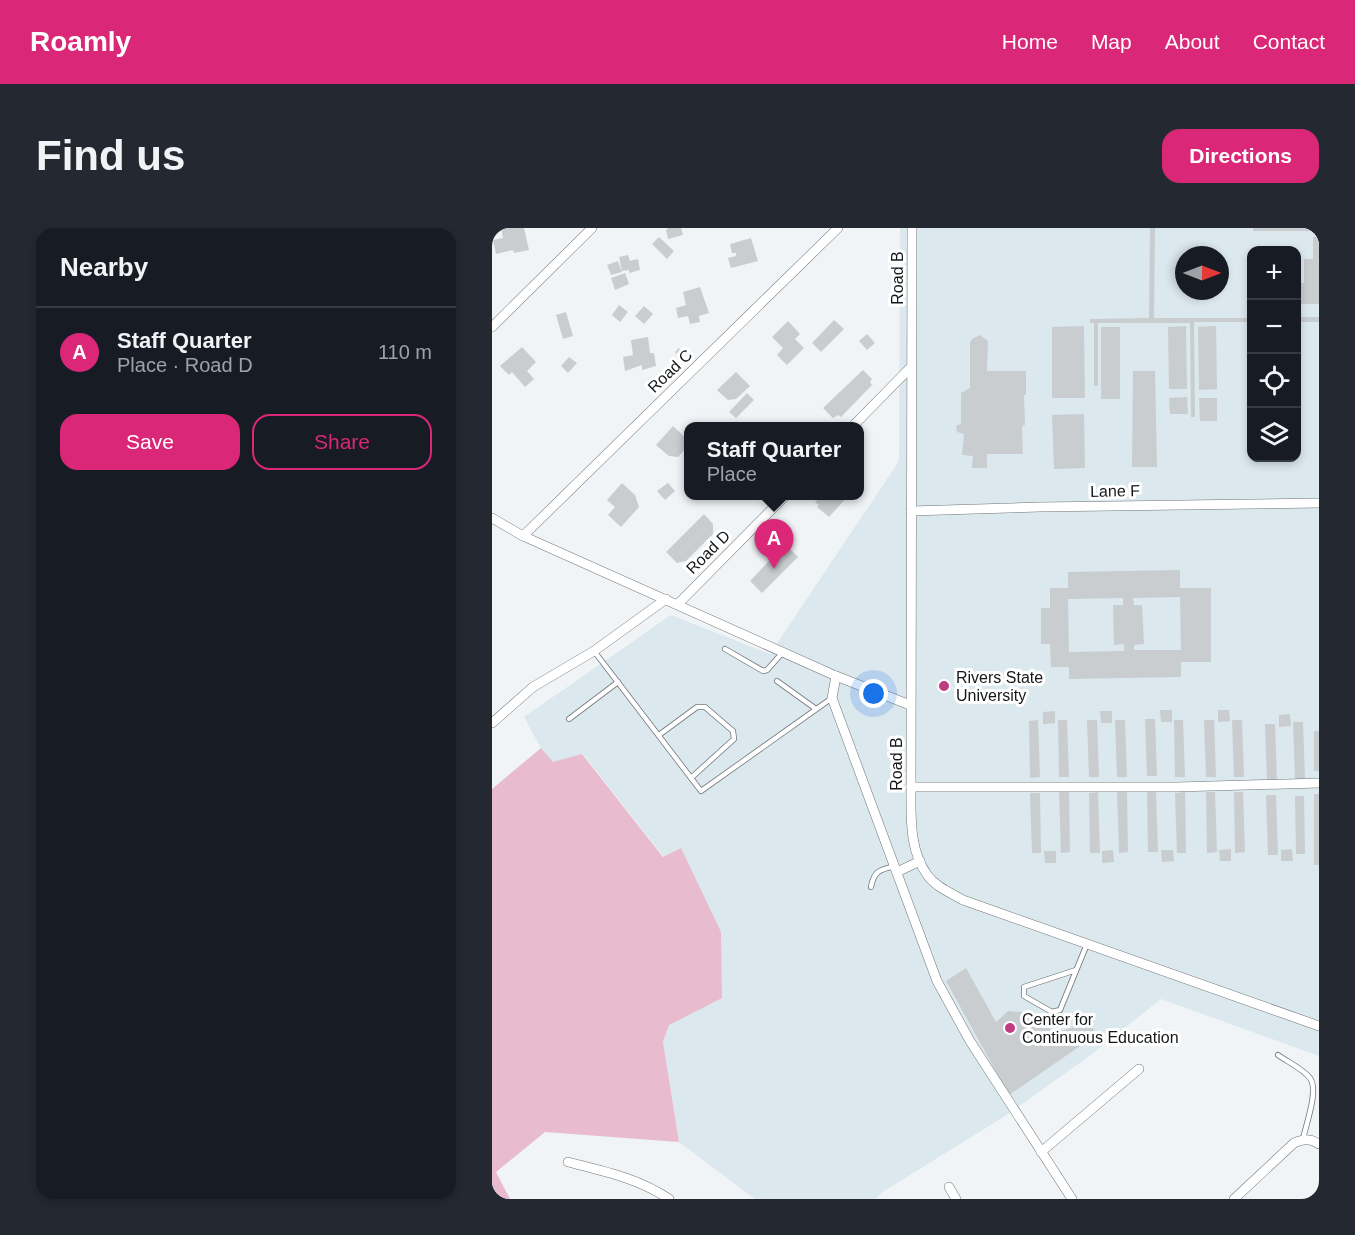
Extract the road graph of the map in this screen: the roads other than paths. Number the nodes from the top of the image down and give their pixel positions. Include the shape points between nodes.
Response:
1 (592, 228) edge
2 (838, 228) edge
3 (912, 228) edge
4 (492, 327) edge
5 (911, 367) junction
6 (857, 422) edge
7 (780, 500) edge
8 (1319, 503) edge
9 (911, 511) junction
10 (492, 518) edge
11 (523, 536) junction
12 (666, 599) junction
13 (678, 604) junction
14 (725, 649) dead end
15 (594, 651) junction
16 (783, 652) junction
17 (836, 676) junction
18 (777, 681) dead end
19 (618, 682) junction
20 (832, 698) junction
21 (910, 705) junction
22 (816, 709) junction
23 (569, 719) dead end
24 (492, 723) edge
25 (659, 735) junction
26 (692, 778) junction
27 (1319, 783) edge
28 (911, 788) junction
29 (920, 861) junction
30 (896, 869) junction
31 (871, 888) dead end
32 (1087, 944) junction
33 (1076, 969) junction
34 (1319, 1026) edge
35 (1278, 1055) dead end
36 (1139, 1069) dead end
37 (1302, 1139) junction
38 (1319, 1144) edge
39 (1041, 1152) junction
40 (568, 1162) dead end
41 (949, 1187) dead end
42 (669, 1199) edge
43 (956, 1199) edge
44 (1072, 1199) edge
45 (1234, 1199) edge

1 - 4 street
2 - 11 street, Road C
3 - 5 street, Road B
5 - 6 street
5 - 9 street, Road B
7 - 13 street, Road D
8 - 9 street, Lane F
9 - 21 street, Road B
10 - 11 street
11 - 12 street
12 - 13 street
12 - 15 street
13 - 16 street
14 - 16 lane via 763,670
15 - 19 lane
15 - 24 street via 533,687
16 - 17 street
17 - 20 street
17 - 21 street
18 - 22 lane
19 - 23 lane
19 - 25 lane
20 - 22 lane
20 - 30 street
21 - 28 street, Road B
22 - 26 lane via 701,790
25 - 26 lane
25 - 26 lane via 697,707 705,707 733,731 734,740
27 - 28 street via 1178,788
28 - 29 street, Road B via 911,833
29 - 30 street
29 - 32 street, Road B via 941,888 963,900
30 - 31 lane via 878,870
30 - 39 street via 937,981
32 - 33 lane
32 - 34 street, Road B
33 - 33 lane via 1060,1010 1052,1012 1024,996 1024,987
35 - 37 lane via 1312,1081 1314,1093
36 - 39 street
37 - 38 street
37 - 45 street
39 - 44 street
40 - 42 street via 623,1176 652,1187
41 - 43 street

